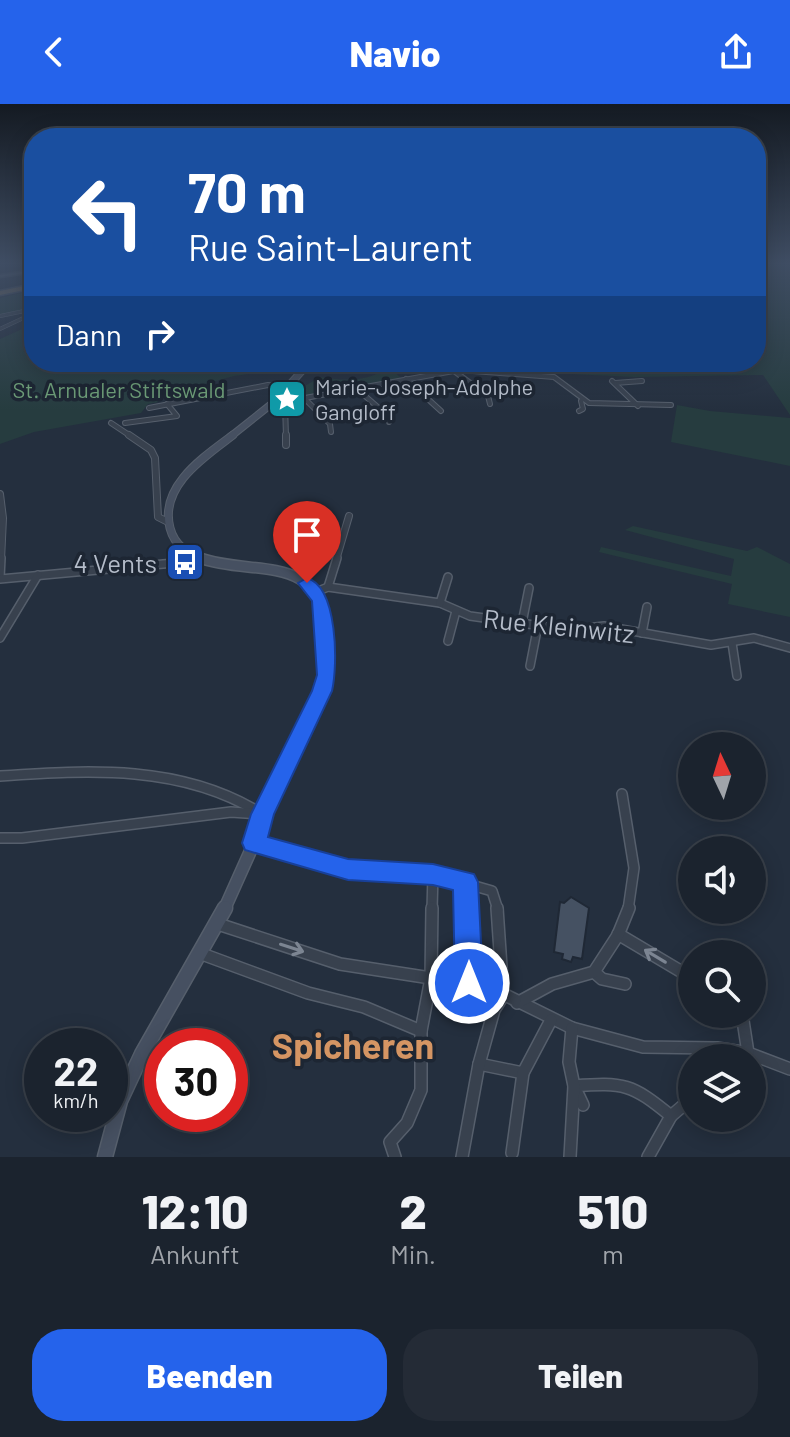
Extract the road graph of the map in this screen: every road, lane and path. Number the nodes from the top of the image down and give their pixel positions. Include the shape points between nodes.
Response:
1 (24, 320) edge
2 (0, 329) edge
3 (300, 372) edge
4 (448, 372) edge
5 (455, 372) edge
6 (476, 372) edge
7 (406, 379) junction
8 (642, 381) dead end
9 (284, 388) junction
10 (357, 389) junction
11 (306, 400) junction
12 (581, 401) junction
13 (167, 404) junction
14 (272, 404) junction
15 (285, 404) junction
16 (490, 404) dead end
17 (671, 405) dead end
18 (638, 406) junction
19 (149, 408) dead end
20 (441, 411) dead end
21 (579, 411) dead end
22 (389, 422) dead end
23 (111, 423) dead end
24 (125, 423) dead end
25 (331, 432) dead end
26 (286, 445) dead end
27 (0, 494) edge
28 (349, 516) dead end
29 (168, 522) junction
30 (195, 556) junction
31 (38, 575) junction
32 (448, 577) dead end
33 (0, 579) edge
34 (328, 587) junction
35 (529, 588) dead end
36 (316, 592) junction
37 (440, 603) junction
38 (647, 607) dead end
39 (456, 611) junction
40 (522, 623) junction
41 (538, 625) junction
42 (642, 633) junction
43 (0, 638) edge
44 (448, 641) dead end
45 (732, 643) junction
46 (790, 648) edge
47 (530, 666) dead end
48 (737, 676) dead end
49 (0, 776) edge
50 (622, 794) dead end
51 (262, 814) junction
52 (0, 838) edge
53 (254, 843) junction
54 (433, 874) junction
55 (465, 882) junction
56 (218, 924) junction
57 (618, 934) junction
58 (202, 954) junction
59 (678, 970) edge
60 (594, 972) junction
61 (431, 978) junction
62 (469, 983) junction
63 (625, 984) dead end
64 (503, 996) junction
65 (517, 1003) junction
66 (551, 1020) junction
67 (572, 1028) junction
68 (421, 1031) junction
69 (678, 1050) edge
70 (766, 1060) edge
71 (479, 1064) junction
72 (790, 1069) edge
73 (523, 1073) junction
74 (574, 1086) junction
75 (583, 1105) dead end
76 (678, 1110) edge
77 (671, 1116) junction
78 (512, 1153) dead end
79 (105, 1157) edge
80 (395, 1157) edge
81 (462, 1157) edge
82 (570, 1157) edge
83 (648, 1157) edge

1 - 2 street
3 - 9 street
4 - 7 street
5 - 16 street via 488,396
6 - 12 street via 563,381
7 - 10 street
7 - 20 street
8 - 18 street via 614,382
9 - 13 street via 268,385
9 - 14 street
10 - 11 street
10 - 22 street
11 - 15 street
11 - 25 street via 330,424
12 - 18 street
12 - 21 street
13 - 19 street
13 - 24 street via 177,416
14 - 15 street
14 - 29 street via 187,476 168,503
15 - 26 street
17 - 18 street
23 - 29 street via 155,456 158,517
27 - 33 street
28 - 34 street
29 - 30 street via 174,544
30 - 31 street via 185,562
30 - 36 street via 287,574
31 - 33 street
31 - 43 street
32 - 37 street
34 - 36 street
34 - 37 street, Rue Kleinwitz
35 - 40 street
36 - 51 street via 327,657 324,683
37 - 39 street, Rue Kleinwitz
38 - 42 street
39 - 40 street, Rue Kleinwitz
39 - 44 street
40 - 41 street, Rue Kleinwitz
41 - 42 street, Rue Kleinwitz via 570,630 604,626
41 - 47 street
42 - 45 street, Rue Kleinwitz via 711,645
45 - 46 street, Rue Kleinwitz via 754,638
45 - 48 street
49 - 51 street via 172,779 229,792
50 - 57 street via 634,860 629,911
51 - 52 street via 231,812
51 - 53 street
53 - 54 street via 348,870
53 - 56 street
54 - 55 street
54 - 61 street
55 - 62 street
55 - 64 street via 492,891
56 - 58 street
56 -> 61 street via 340,964
59 -> 57 street
57 - 60 street
58 - 68 street
58 - 79 street via 131,1077
60 - 63 street
60 - 65 street via 552,984
61 - 62 street
61 - 68 street
62 - 64 street
64 - 65 street
64 - 71 street
65 - 66 street
66 - 67 street
66 - 73 street
67 - 69 street
67 - 74 street via 569,1062
68 - 80 street via 421,1090 407,1123 390,1142
70 - 72 street
71 - 73 street
71 - 81 street
73 - 78 street
74 - 75 street
74 - 77 street via 622,1083 639,1089
74 - 82 street
76 - 77 street
77 - 83 street

